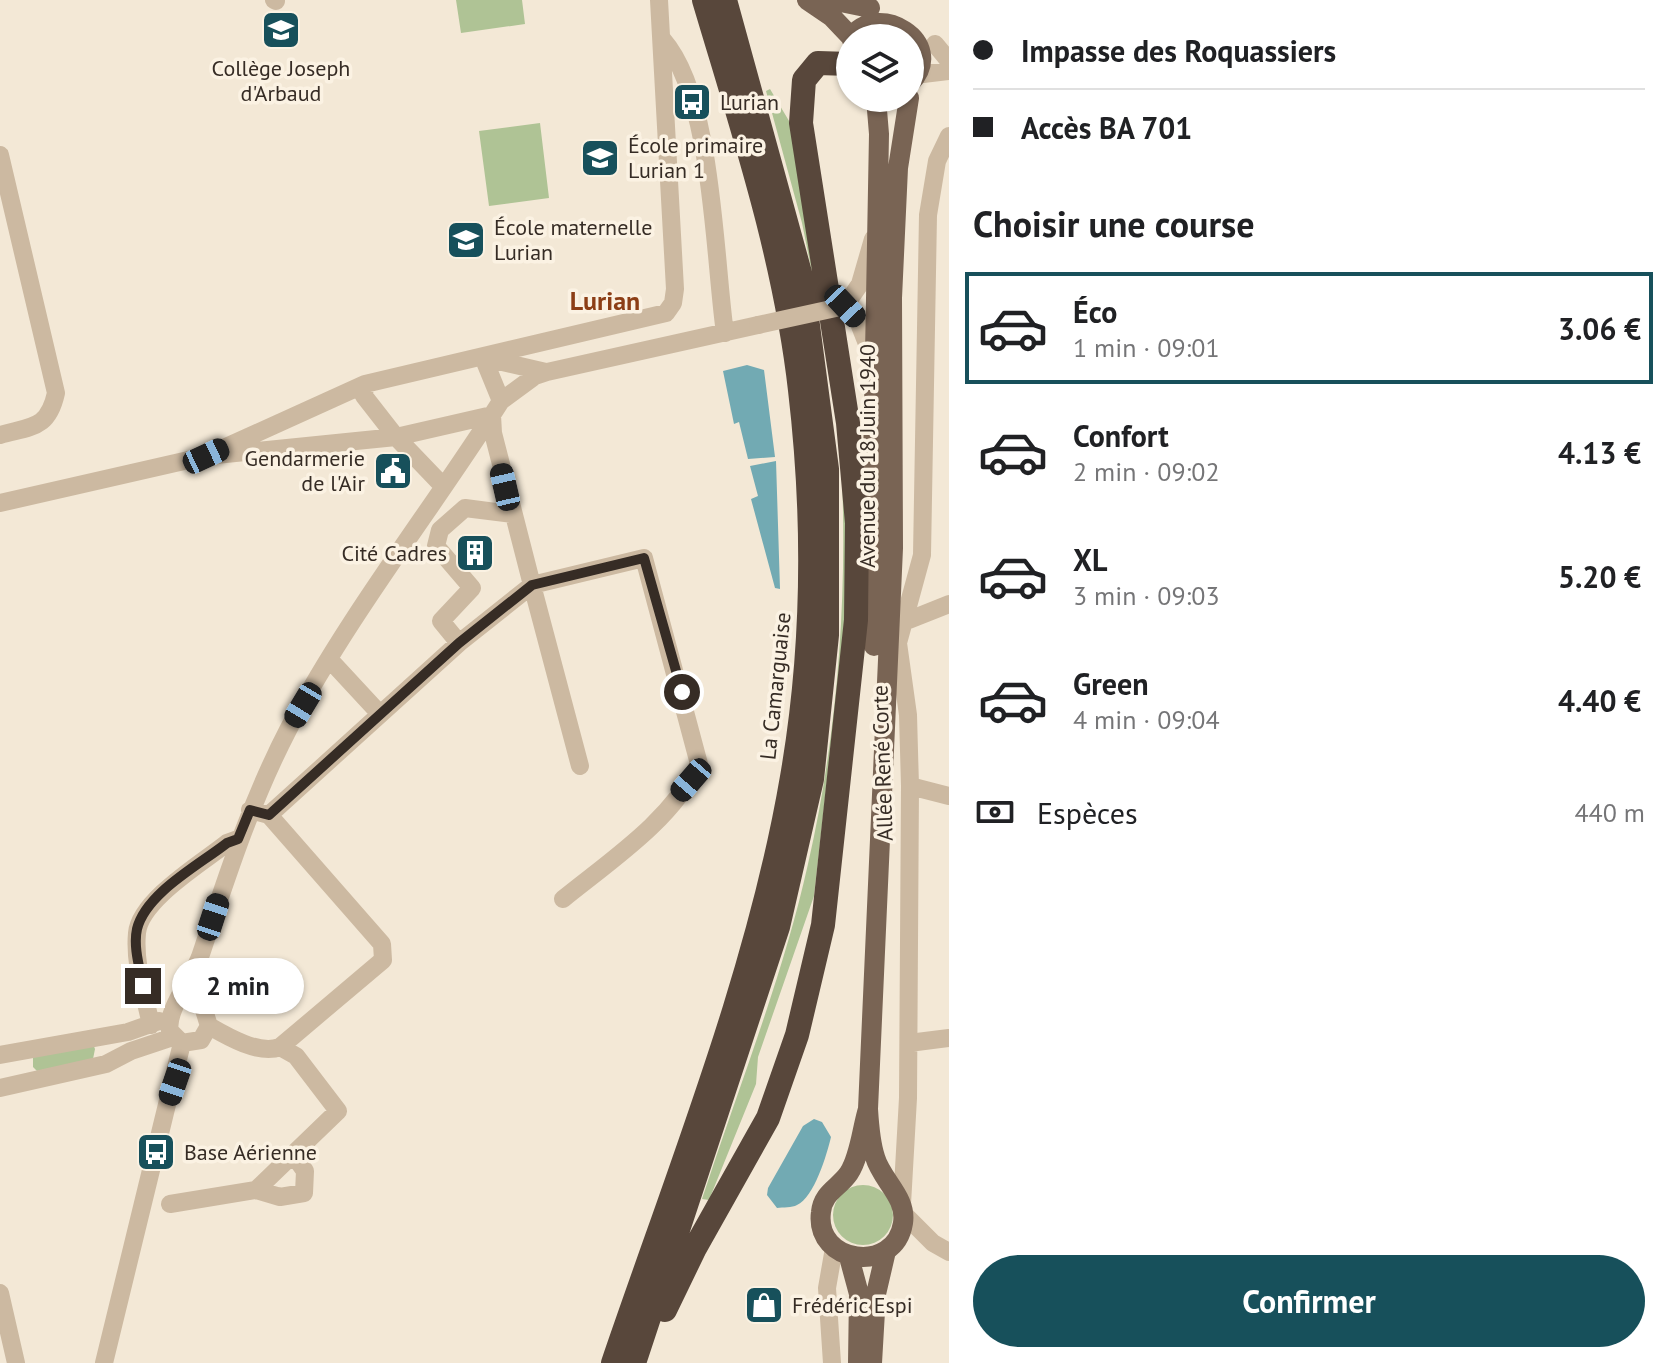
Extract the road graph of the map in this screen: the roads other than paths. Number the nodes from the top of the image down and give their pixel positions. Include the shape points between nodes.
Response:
1 (659, 0) edge
2 (694, 0) edge
3 (704, 0) edge
4 (725, 0) edge
5 (807, 0) edge
6 (831, 0) edge
7 (881, 4) edge
8 (838, 24) edge
9 (856, 24) edge
10 (934, 36) joint
11 (663, 40) junction
12 (949, 61) edge
13 (836, 64) edge
14 (924, 70) edge
15 (949, 71) edge
16 (924, 81) edge
17 (877, 112) edge
18 (908, 112) edge
19 (949, 136) edge
20 (0, 155) edge
21 (876, 225) junction
22 (783, 294) junction
23 (884, 300) junction
24 (845, 306) junction
25 (725, 333) junction
26 (483, 357) junction
27 (874, 363) junction
28 (547, 372) junction
29 (365, 384) junction
30 (496, 408) junction
31 (0, 435) edge
32 (396, 437) junction
33 (206, 456) junction
34 (442, 485) junction
35 (0, 503) edge
36 (512, 514) junction
37 (532, 585) junction
38 (949, 604) edge
39 (906, 618) junction
40 (459, 643) junction
41 (330, 660) junction
42 (380, 714) junction
43 (580, 766) dead end
44 (880, 767) junction
45 (910, 786) junction
46 (949, 796) edge
47 (250, 810) junction
48 (269, 815) junction
49 (238, 839) junction
50 (563, 899) dead end
51 (200, 958) junction
52 (172, 1012) junction
53 (206, 1018) junction
54 (151, 1025) junction
55 (949, 1038) edge
56 (183, 1041) junction
57 (909, 1043) junction
58 (280, 1047) junction
59 (0, 1055) edge
60 (0, 1088) edge
61 (868, 1109) junction
62 (293, 1154) junction
63 (843, 1179) junction
64 (888, 1184) junction
65 (256, 1190) junction
66 (170, 1204) dead end
67 (902, 1208) junction
68 (889, 1248) junction
69 (941, 1248) edge
70 (842, 1252) junction
71 (0, 1293) edge
72 (16, 1363) edge
73 (104, 1363) edge
74 (613, 1363) edge
75 (634, 1363) edge
76 (644, 1363) edge
77 (832, 1363) edge
78 (858, 1363) edge
79 (872, 1363) edge

1 - 11 street
2 - 22 highway
3 - 22 highway, La Camarguaise via 758,183
4 - 75 highway, La Camarguaise via 802,280 827,469 827,635 812,779 778,927
5 - 8 main road
6 - 7 main road
7 - 9 main road
10 - 12 street
10 - 14 main road, Avenue du 18 Juin 1940 via 934,55
11 - 25 street via 683,68 689,88 707,176
11 - 26 street via 673,303 666,313
13 - 76 highway via 818,63 804,80 800,101 848,423 857,523 856,620 823,925 797,1035 768,1118 695,1248
15 - 16 street
17 - 21 main road, Avenue du 18 Juin 1940
18 - 23 main road, Avenue du 18 Juin 1940
19 - 39 street, Allée René Corte via 937,161 928,215 922,555
20 - 31 street via 56,393 52,413 41,424
21 - 23 main road, Avenue du 18 Juin 1940
21 - 24 street via 860,284
22 - 74 highway, La Camarguaise via 800,389 811,566 793,775 759,922
23 - 24 street
23 - 27 main road, Avenue du 18 Juin 1940
23 - 44 main road, Avenue du 18 Juin 1940 via 894,520
24 - 25 street, bridge
24 - 27 street via 858,321
25 - 28 street
26 - 28 street
26 - 29 street
26 - 30 street
27 - 44 main road, Avenue du 18 Juin 1940 via 873,595
28 - 30 street
29 - 32 street via 364,396
29 - 33 street
30 - 32 street
30 - 34 street
30 - 36 street via 493,433
32 - 33 street
32 - 34 street
33 - 35 street
34 - 41 street
36 - 37 street
36 - 40 street via 465,508 440,530 436,546 472,588 441,621
37 - 40 street
37 - 43 street
37 - 50 street via 644,558 699,764 646,832
38 - 39 street
39 - 45 street, Allée René Corte via 898,643
40 - 42 street
41 - 42 street
41 - 47 street
42 - 48 street
44 - 61 main road, Avenue du 18 Juin 1940
45 - 46 street
45 - 57 street, Allée René Corte
47 - 48 street
47 - 49 street
48 - 58 street via 384,951 383,960
49 - 51 street
49 - 54 street via 160,896 137,930
51 - 52 street
51 - 53 street
52 - 53 street via 188,1003
52 - 54 street
52 - 56 street
53 - 56 street via 207,1033
53 - 58 street via 257,1047
54 - 59 street
55 - 57 street
56 - 60 street
56 - 73 street
57 - 67 street, Allée René Corte
58 - 62 street via 296,1056 338,1111
61 - 63 main road, Avenue du 18 Juin 1940 via 854,1161
61 - 64 main road, Avenue du 18 Juin 1940 via 875,1159
62 - 65 street
62 - 65 street via 305,1171 304,1193 280,1197
63 - 64 main road via 867,1175
63 - 70 main road, Avenue du 18 Juin 1940 via 825,1198 821,1211 821,1225
64 - 67 main road, Avenue du 18 Juin 1940
65 - 66 street
67 - 68 main road via 903,1225
67 - 69 street
68 - 69 street via 916,1240
68 - 70 main road via 874,1257
68 - 79 main road via 876,1294
70 - 77 street via 827,1288
70 - 78 main road, Avenue du 18 Juin 1940 via 859,1294
71 - 72 street

